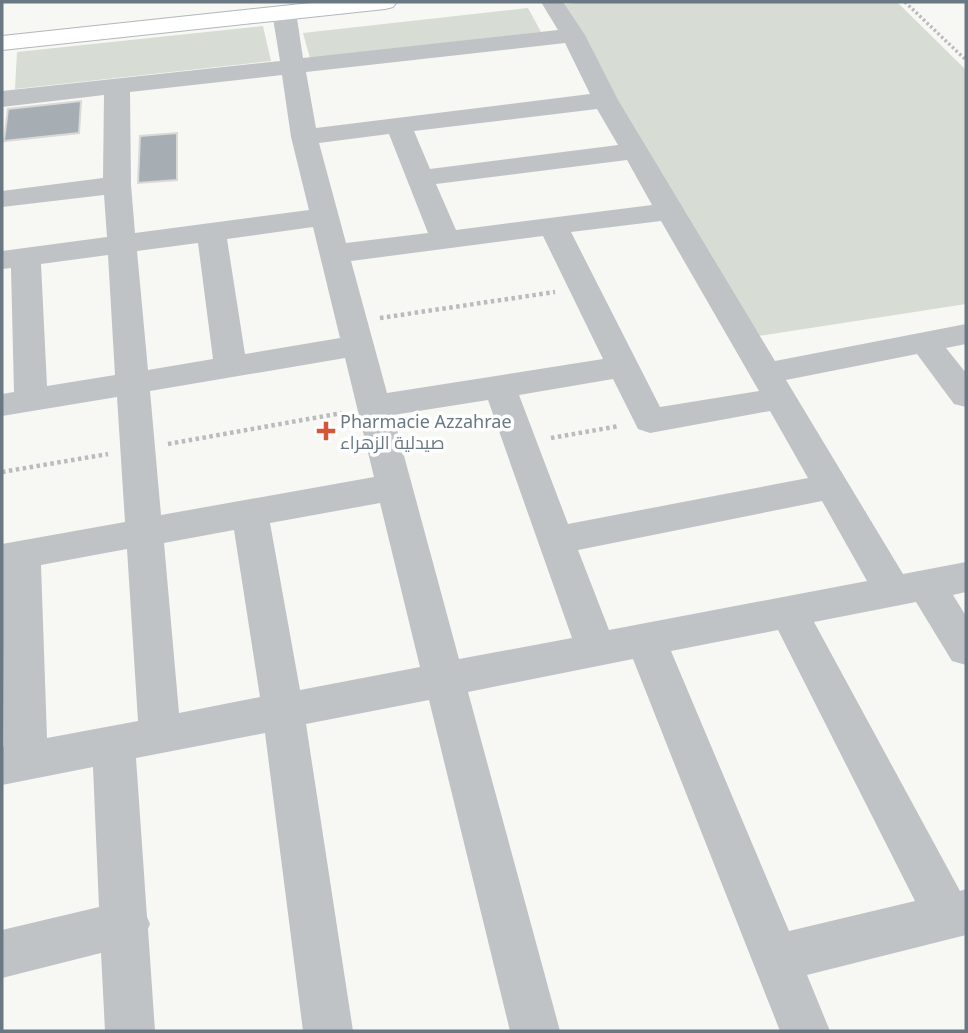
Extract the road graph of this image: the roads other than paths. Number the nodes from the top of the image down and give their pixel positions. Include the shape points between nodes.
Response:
1 (385, 2) edge
2 (552, 2) edge
3 (296, 8) edge
4 (573, 35) junction
5 (2, 43) edge
6 (294, 66) junction
7 (117, 86) junction
8 (2, 99) edge
9 (605, 100) junction
10 (398, 125) junction
11 (304, 137) junction
12 (636, 150) junction
13 (421, 178) junction
14 (117, 185) junction
15 (2, 200) edge
16 (671, 211) junction
17 (324, 217) junction
18 (553, 226) junction
19 (211, 232) junction
20 (445, 239) junction
21 (122, 244) junction
22 (333, 254) junction
23 (14, 259) edge
24 (354, 334) junction
25 (966, 334) edge
26 (925, 343) junction
27 (623, 367) junction
28 (231, 368) junction
29 (134, 384) junction
30 (775, 386) junction
31 (500, 388) junction
32 (966, 396) edge
33 (16, 403) edge
34 (374, 407) junction
35 (834, 486) junction
36 (394, 487) junction
37 (250, 514) junction
38 (143, 533) junction
39 (556, 540) junction
40 (12, 556) edge
41 (966, 577) edge
42 (910, 588) junction
43 (789, 612) junction
44 (646, 640) junction
45 (596, 649) junction
46 (966, 649) edge
47 (443, 680) junction
48 (283, 711) junction
49 (160, 736) junction
50 (113, 744) junction
51 (14, 764) edge
52 (957, 914) edge
53 (126, 923) junction
54 (2, 954) edge
55 (778, 958) junction
56 (130, 1031) edge
57 (328, 1031) edge
58 (535, 1031) edge
59 (805, 1031) edge

1 - 3 main road
2 - 4 street
3 - 5 main road
3 - 6 street
4 - 6 street
4 - 9 street
6 - 7 street
6 - 11 street
7 - 8 street
7 - 14 street
9 - 10 street
9 - 12 street
10 - 11 street
10 - 13 street
11 - 17 street
12 - 13 street
12 - 16 street
13 - 20 street
14 - 15 street
14 - 21 street
16 - 18 street
16 - 30 street
17 - 19 street
17 - 22 street
18 - 20 street
18 - 27 street
19 - 21 street
19 - 28 street
20 - 22 street
21 - 23 street
21 - 29 street
22 - 24 street
23 - 33 street
24 - 28 street
24 - 34 street
25 - 26 street
26 - 30 street
26 - 32 street
27 - 30 street via 650,421
27 - 31 street
28 - 29 street
29 - 33 street
29 - 38 street
30 - 35 street
31 - 34 street
31 - 39 street
34 - 36 street
35 - 39 street
35 - 42 street
36 - 37 street
36 - 47 street
37 - 38 street
37 - 48 street
38 - 40 street
38 - 49 street
39 - 45 street
40 - 51 street
41 - 42 street
42 - 43 street
42 - 46 street
43 - 44 street
43 - 52 street
44 - 45 street
44 - 55 street
45 - 47 street
47 - 48 street
47 - 58 street
48 - 49 street
48 - 57 street
49 - 50 street
50 - 51 street
50 - 53 street
52 - 55 street
53 - 54 street
53 - 56 street
55 - 59 street

